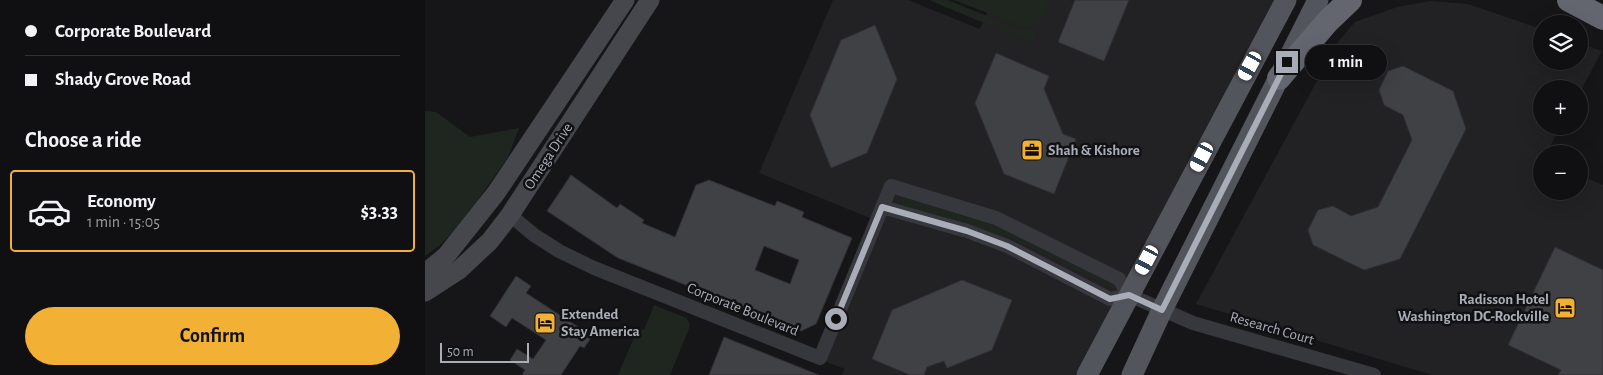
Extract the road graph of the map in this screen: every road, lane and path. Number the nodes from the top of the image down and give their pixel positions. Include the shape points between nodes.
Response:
1 (625, 0) edge
2 (650, 0) edge
3 (1286, 0) edge
4 (1319, 0) edge
5 (1350, 0) edge
6 (1569, 0) edge
7 (1603, 18) edge
8 (1279, 78) junction
9 (882, 207) junction
10 (510, 215) junction
11 (425, 273) edge
12 (425, 292) edge
13 (1129, 295) junction
14 (1162, 310) junction
15 (1087, 375) edge
16 (1132, 375) edge
17 (1374, 375) edge

1 - 11 main road, Omega Drive via 496,193 446,256
2 - 10 main road, Omega Drive
3 - 13 main road
4 - 8 main road
5 - 8 highway
6 - 7 highway
8 - 14 main road
9 - 10 street, Corporate Boulevard via 820,358 585,264 559,252
9 - 13 street, Corporate Boulevard via 1007,246 1110,299
9 - 13 street, Corporate Boulevard via 891,186 996,218 1119,279
10 - 12 main road, Omega Drive via 490,242 459,270
13 - 14 street, Corporate Boulevard
13 - 15 main road
14 - 16 main road
14 - 17 street, Research Court via 1193,323

